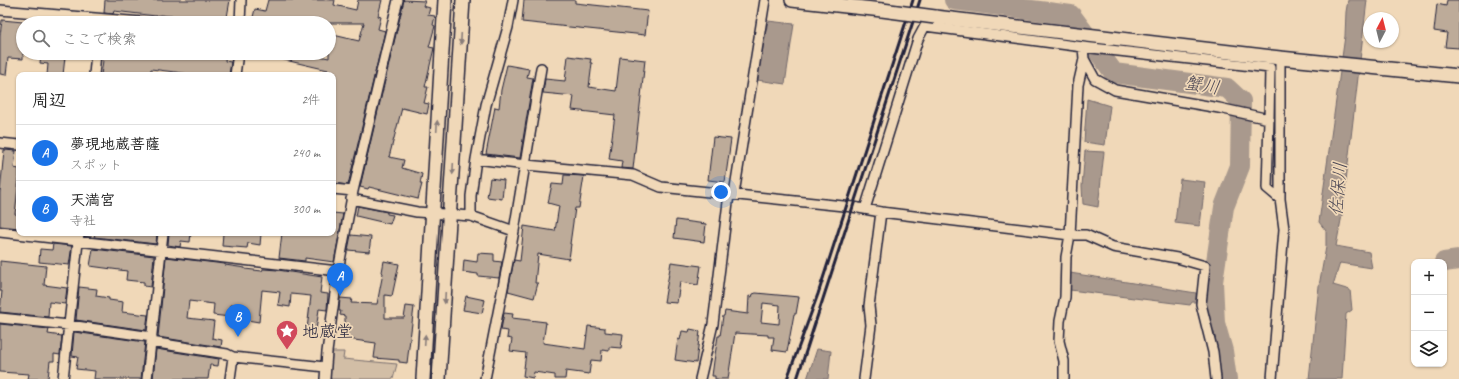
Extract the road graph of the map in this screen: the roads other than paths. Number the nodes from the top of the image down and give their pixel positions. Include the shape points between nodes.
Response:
1 (242, 0) edge
2 (398, 0) edge
3 (445, 0) edge
4 (463, 0) edge
5 (513, 0) edge
6 (764, 0) edge
7 (792, 0) edge
8 (0, 10) edge
9 (59, 16) edge
10 (241, 16) edge
11 (1083, 47) junction
12 (1280, 58) junction
13 (1084, 59) junction
14 (95, 60) edge
15 (237, 60) edge
16 (541, 68) dead end
17 (94, 72) edge
18 (236, 72) edge
19 (1459, 76) edge
20 (1269, 119) junction
21 (0, 143) edge
22 (16, 145) edge
23 (476, 159) junction
24 (526, 165) junction
25 (336, 190) edge
26 (732, 194) junction
27 (352, 195) junction
28 (1280, 199) junction
29 (865, 209) junction
30 (881, 212) junction
31 (433, 213) junction
32 (450, 214) junction
33 (470, 216) junction
34 (514, 231) junction
35 (0, 232) edge
36 (16, 233) edge
37 (1070, 235) junction
38 (62, 236) edge
39 (163, 236) edge
40 (78, 237) edge
41 (161, 251) junction
42 (338, 271) junction
43 (0, 318) edge
44 (69, 325) junction
45 (152, 340) junction
46 (233, 357) junction
47 (325, 368) junction
48 (63, 379) edge
49 (147, 379) edge
50 (230, 379) edge
51 (325, 379) edge
52 (423, 379) edge
53 (439, 379) edge
54 (485, 379) edge
55 (700, 379) edge
56 (864, 379) edge
57 (1064, 379) edge
58 (1216, 379) edge
59 (1272, 379) edge

1 - 10 street
2 - 27 street
31 -> 3 street
4 -> 32 street
5 - 23 street via 486,106
6 - 26 street
7 - 12 street, bridge
8 - 9 street
11 - 13 street
11 - 20 street via 1270,68
11 - 29 street via 925,26 918,38
12 - 19 street
12 - 28 street
13 - 20 street via 1095,79 1115,90
13 - 37 street via 1078,85
14 - 17 street
15 - 18 street
16 - 24 street
20 - 28 street via 1267,188
21 - 22 street
23 - 24 street
23 - 33 street
24 - 26 street via 633,175 661,187
24 - 34 street
25 - 27 street
26 - 29 street
26 - 55 street via 713,324
27 - 31 street via 417,212
27 - 42 street
28 - 59 street via 1284,229
29 - 30 street
30 - 37 street
30 - 56 street via 869,306 871,325
31 - 32 street
52 -> 31 street
32 - 33 street
32 -> 53 street
33 - 34 street
34 - 54 street
35 - 36 street
37 - 57 street via 1059,341 1064,361
37 - 58 street via 1086,235 1114,247 1177,258 1205,266 1201,304 1213,352
38 - 40 street
39 - 41 street
40 - 41 street
40 - 44 street
41 - 42 street
41 - 45 street
42 - 47 street
43 - 44 street
44 - 45 street
44 - 48 street
45 - 46 street
45 - 49 street
46 - 47 street
46 - 50 street
47 - 51 street

